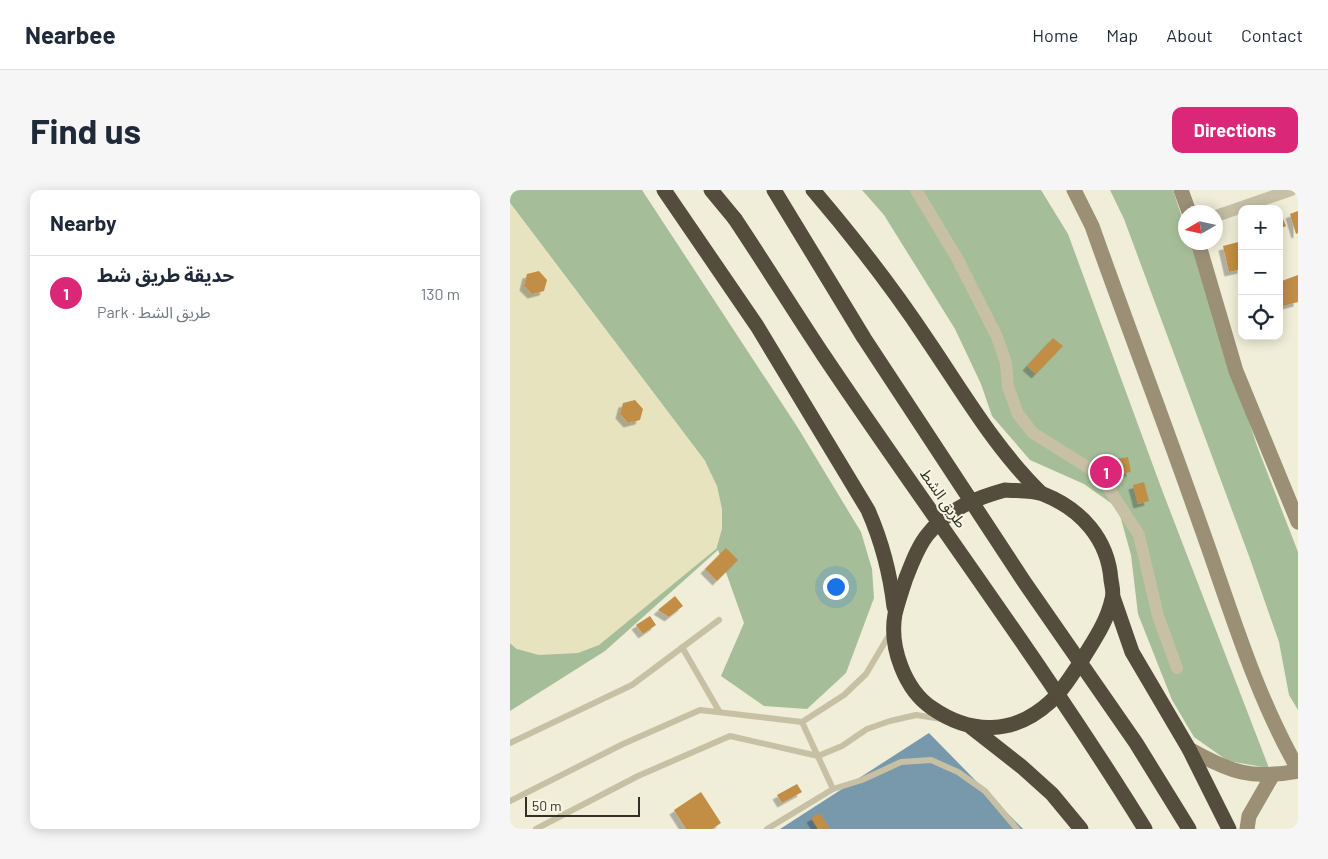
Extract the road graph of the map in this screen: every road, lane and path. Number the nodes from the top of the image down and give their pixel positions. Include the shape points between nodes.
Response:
1 (664, 190) edge
2 (711, 190) edge
3 (774, 190) edge
4 (813, 190) edge
5 (916, 190) edge
6 (1074, 190) edge
7 (1181, 190) edge
8 (1291, 190) edge
9 (1186, 205) edge
10 (1223, 214) edge
11 (1200, 250) edge
12 (1041, 493) junction
13 (1298, 521) edge
14 (1113, 597) junction
15 (719, 620) dead end
16 (894, 620) junction
17 (682, 647) junction
18 (1177, 668) dead end
19 (720, 712) junction
20 (950, 720) junction
21 (802, 722) junction
22 (971, 728) junction
23 (510, 743) edge
24 (1189, 749) junction
25 (818, 756) junction
26 (1298, 770) edge
27 (1272, 776) junction
28 (833, 789) junction
29 (510, 801) edge
30 (536, 829) edge
31 (767, 829) edge
32 (1017, 829) edge
33 (1081, 829) edge
34 (1145, 829) edge
35 (1189, 829) edge
36 (1229, 829) edge
37 (1247, 829) edge

1 - 16 highway via 756,326 868,510 890,572
2 - 34 highway, طريق الشط, bridge via 736,219 824,355 1114,778
3 - 35 highway, طريق الشط, bridge via 864,338 1025,583 1136,743
4 - 12 highway via 889,284 976,416 1017,469
5 - 18 street via 957,258 997,337 1006,363 1008,387 1018,414 1033,433 1100,475 1138,535 1158,616
6 - 26 main road via 1092,226 1258,689
7 - 9 main road
8 - 10 street
11 - 13 main road via 1236,371
12 - 14 highway via 1072,508 1096,532 1110,563
12 - 16 highway via 1006,490 979,497 955,509 928,534 912,562
14 - 22 highway via 1101,631 1050,702 1022,720 996,728
14 - 24 highway via 1132,652
15 - 17 lane
16 - 20 highway via 897,655 908,681 926,704
16 - 21 lane via 866,674 844,695
17 - 19 lane
17 - 23 lane via 632,685
19 - 21 lane
19 - 29 lane via 700,710 623,744
20 - 22 highway
20 - 25 lane via 916,715 890,721 866,729 842,746
21 - 25 lane
22 - 33 highway via 1052,794
24 - 27 main road via 1222,768
24 - 36 highway
25 - 28 lane
25 - 30 lane via 730,736 638,776
26 - 27 main road
27 - 37 main road via 1249,816
28 - 31 lane
28 - 32 lane via 901,762 931,760 958,772 984,791

